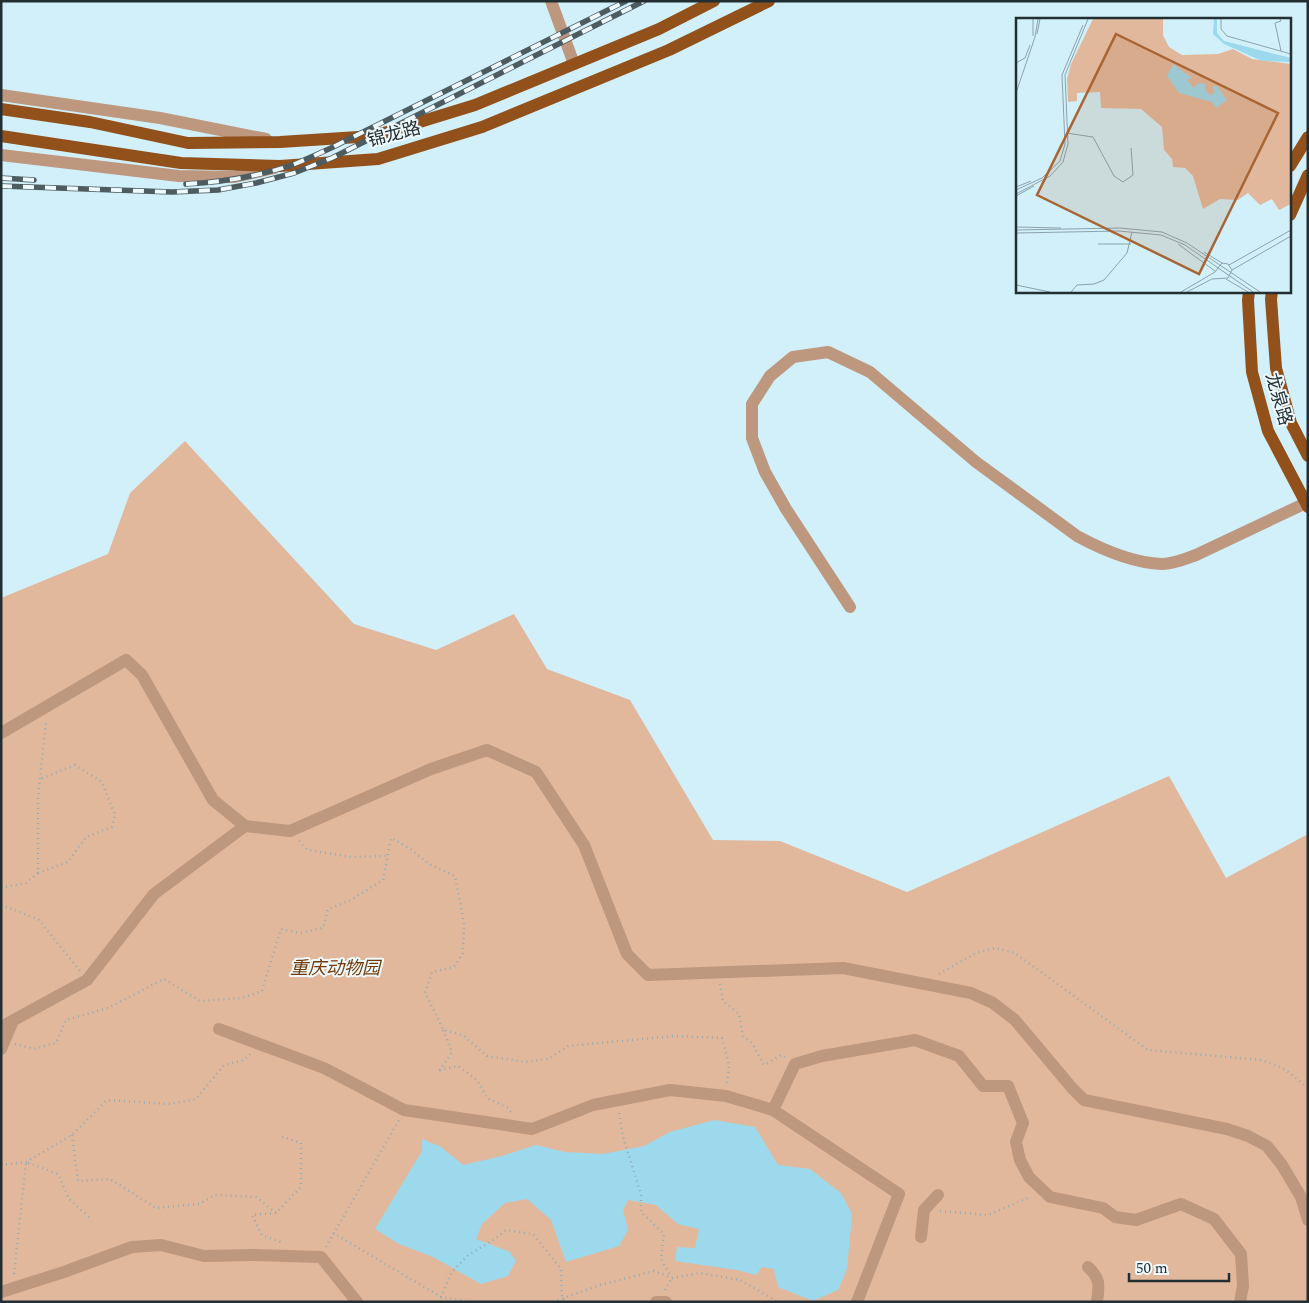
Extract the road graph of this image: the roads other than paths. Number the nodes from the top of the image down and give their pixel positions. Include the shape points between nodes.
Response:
1 (551, 1) edge
2 (714, 1) edge
3 (769, 1) edge
4 (574, 64) junction
5 (1, 95) edge
6 (1, 109) edge
7 (1, 136) edge
8 (1308, 137) edge
9 (280, 142) junction
10 (1, 155) edge
11 (1292, 163) edge
12 (280, 166) junction
13 (1308, 175) edge
14 (1292, 211) edge
15 (1249, 292) edge
16 (1272, 292) edge
17 (1308, 456) edge
18 (1307, 504) edge
19 (850, 607) dead end
20 (1, 733) edge
21 (245, 826) junction
22 (7, 1024) edge
23 (219, 1029) dead end
24 (1, 1049) edge
25 (772, 1110) junction
26 (938, 1195) dead end
27 (1308, 1220) edge
28 (921, 1237) dead end
29 (1088, 1267) dead end
30 (7, 1290) edge
31 (357, 1302) edge
32 (656, 1302) edge
33 (666, 1302) edge
34 (857, 1302) edge
35 (1097, 1302) edge
36 (1240, 1302) edge

1 - 4 street
2 - 4 main road, 锦龙路
3 - 12 main road, 锦龙路 via 669,50 482,127 378,160
4 - 9 main road, 锦龙路 via 474,105 374,136
5 - 9 street via 160,118
6 - 9 main road, 锦龙路 via 90,122 188,143
7 - 12 main road, 锦龙路 via 180,163
8 - 11 main road
10 - 12 street via 179,176 234,177
13 - 14 main road
15 - 18 main road, 龙泉路 via 1252,372 1268,431
16 - 17 main road, 龙泉路 via 1276,368 1291,423
18 - 19 street via 1180,561 1163,564 1132,559 1077,536 976,462 870,372 828,352 793,357 770,376 752,404 752,438 765,472 786,509
20 - 21 street via 126,660 142,675 213,800
21 - 22 street via 154,894 87,980
21 - 27 street via 290,831 430,769 488,750 536,772 584,845 627,954 648,975 843,968 971,992 994,1003 1015,1020 1084,1100 1227,1128 1267,1146 1301,1197
22 - 24 street
23 - 25 street via 324,1068 404,1110 532,1129 593,1105 670,1090 726,1096
25 - 34 street via 899,1194
25 - 36 street via 795,1064 822,1056 915,1040 959,1056 983,1086 1008,1086 1024,1123 1016,1142 1020,1160 1030,1177 1050,1197 1103,1208 1115,1217 1136,1220 1181,1204 1214,1219 1242,1254
26 - 28 street via 924,1210
29 - 35 street via 1099,1284
30 - 31 street via 132,1247 161,1245 204,1256 321,1256
32 - 33 street

